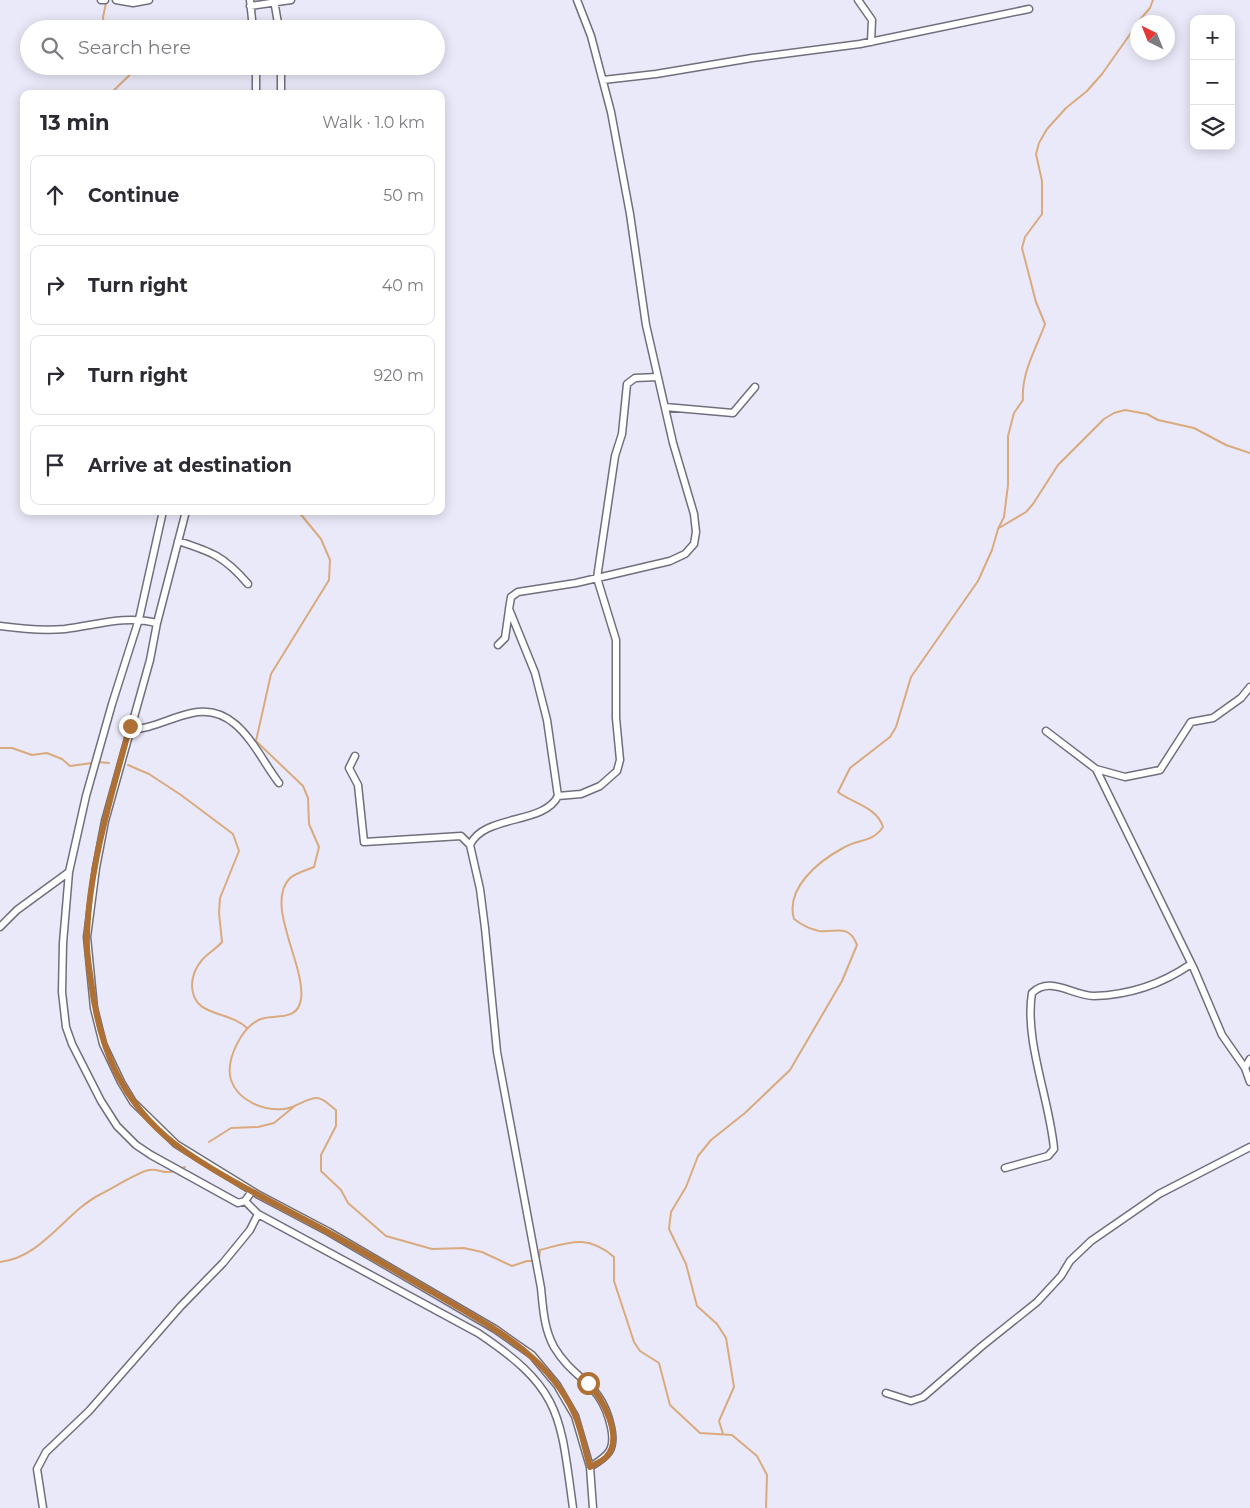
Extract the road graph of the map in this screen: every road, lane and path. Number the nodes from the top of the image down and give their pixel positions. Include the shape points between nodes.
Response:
1 (116, 0) edge
2 (150, 0) edge
3 (291, 0) edge
4 (577, 0) edge
5 (858, 0) edge
6 (275, 2) edge
7 (250, 3) edge
8 (1029, 9) dead end
9 (251, 20) edge
10 (278, 20) edge
11 (871, 42) junction
12 (256, 75) edge
13 (281, 75) edge
14 (603, 80) junction
15 (256, 90) edge
16 (281, 90) edge
17 (658, 377) junction
18 (755, 387) dead end
19 (665, 407) junction
20 (162, 515) edge
21 (185, 515) edge
22 (178, 541) junction
23 (597, 578) junction
24 (248, 584) dead end
25 (509, 609) junction
26 (139, 619) junction
27 (157, 623) junction
28 (0, 626) edge
29 (498, 645) dead end
30 (1250, 687) edge
31 (128, 730) junction
32 (1046, 731) dead end
33 (355, 756) dead end
34 (1096, 769) junction
35 (278, 783) dead end
36 (558, 796) junction
37 (470, 844) junction
38 (69, 872) junction
39 (0, 927) edge
40 (1191, 964) junction
41 (1250, 1059) edge
42 (1245, 1068) junction
43 (1250, 1082) edge
44 (1250, 1147) edge
45 (1005, 1168) dead end
46 (252, 1190) junction
47 (245, 1201) junction
48 (258, 1214) junction
49 (886, 1393) dead end
50 (590, 1467) junction
51 (43, 1508) edge
52 (574, 1508) edge
53 (593, 1508) edge

1 - 2 street via 133,3
3 - 6 street
4 - 14 street
5 - 11 street via 872,20
6 - 7 street
6 - 10 street
7 - 9 street
8 - 11 street
11 - 14 street
12 - 15 street
13 - 16 street
14 - 17 street via 621,160 646,325
17 - 19 street
17 - 23 street via 634,378 626,384 623,427 615,456
18 - 19 street via 733,413
19 - 23 street via 694,514 694,544 685,554 670,561
20 - 26 street
21 - 22 street
22 - 24 street via 226,560
22 - 27 street
23 - 25 street via 518,592 511,597
23 - 36 street via 616,640 616,718 620,760 617,771 600,786 581,794
25 - 29 street via 505,638
25 - 36 street via 547,720
26 - 27 street
26 - 28 street via 49,630
26 - 38 street via 88,787
27 - 31 street via 150,660
30 - 34 street via 1241,698 1213,718 1191,722 1160,770 1126,777
31 - 35 street via 145,729 193,712 225,716 241,728
31 - 46 street via 103,830 87,937 94,1008 103,1044 129,1095 156,1127 176,1144
32 - 34 street
33 - 37 street via 349,768 358,785 364,842 461,836
34 - 40 street
36 - 37 street via 548,808 479,832
37 - 50 street via 480,889 498,1062 541,1288 544,1321 555,1348 599,1394 607,1409 611,1449 606,1457
38 - 39 street
38 - 47 street via 61,973 66,1027 101,1101 117,1126 144,1150 238,1203
40 - 42 street via 1222,1035
40 - 45 street via 1161,983 1117,992 1093,996 1044,985 1032,993 1030,1004 1036,1056 1054,1149 1048,1156
41 - 42 street
42 - 43 street
44 - 49 street via 1159,1194 1090,1241 1037,1302 923,1397 911,1401
46 - 47 street
46 - 50 street via 478,1319 532,1355 558,1385 575,1416
47 - 48 street
48 - 51 street via 250,1230 223,1263 89,1412 46,1452 37,1469
48 - 52 street via 508,1352 548,1394 561,1423
50 - 53 street

